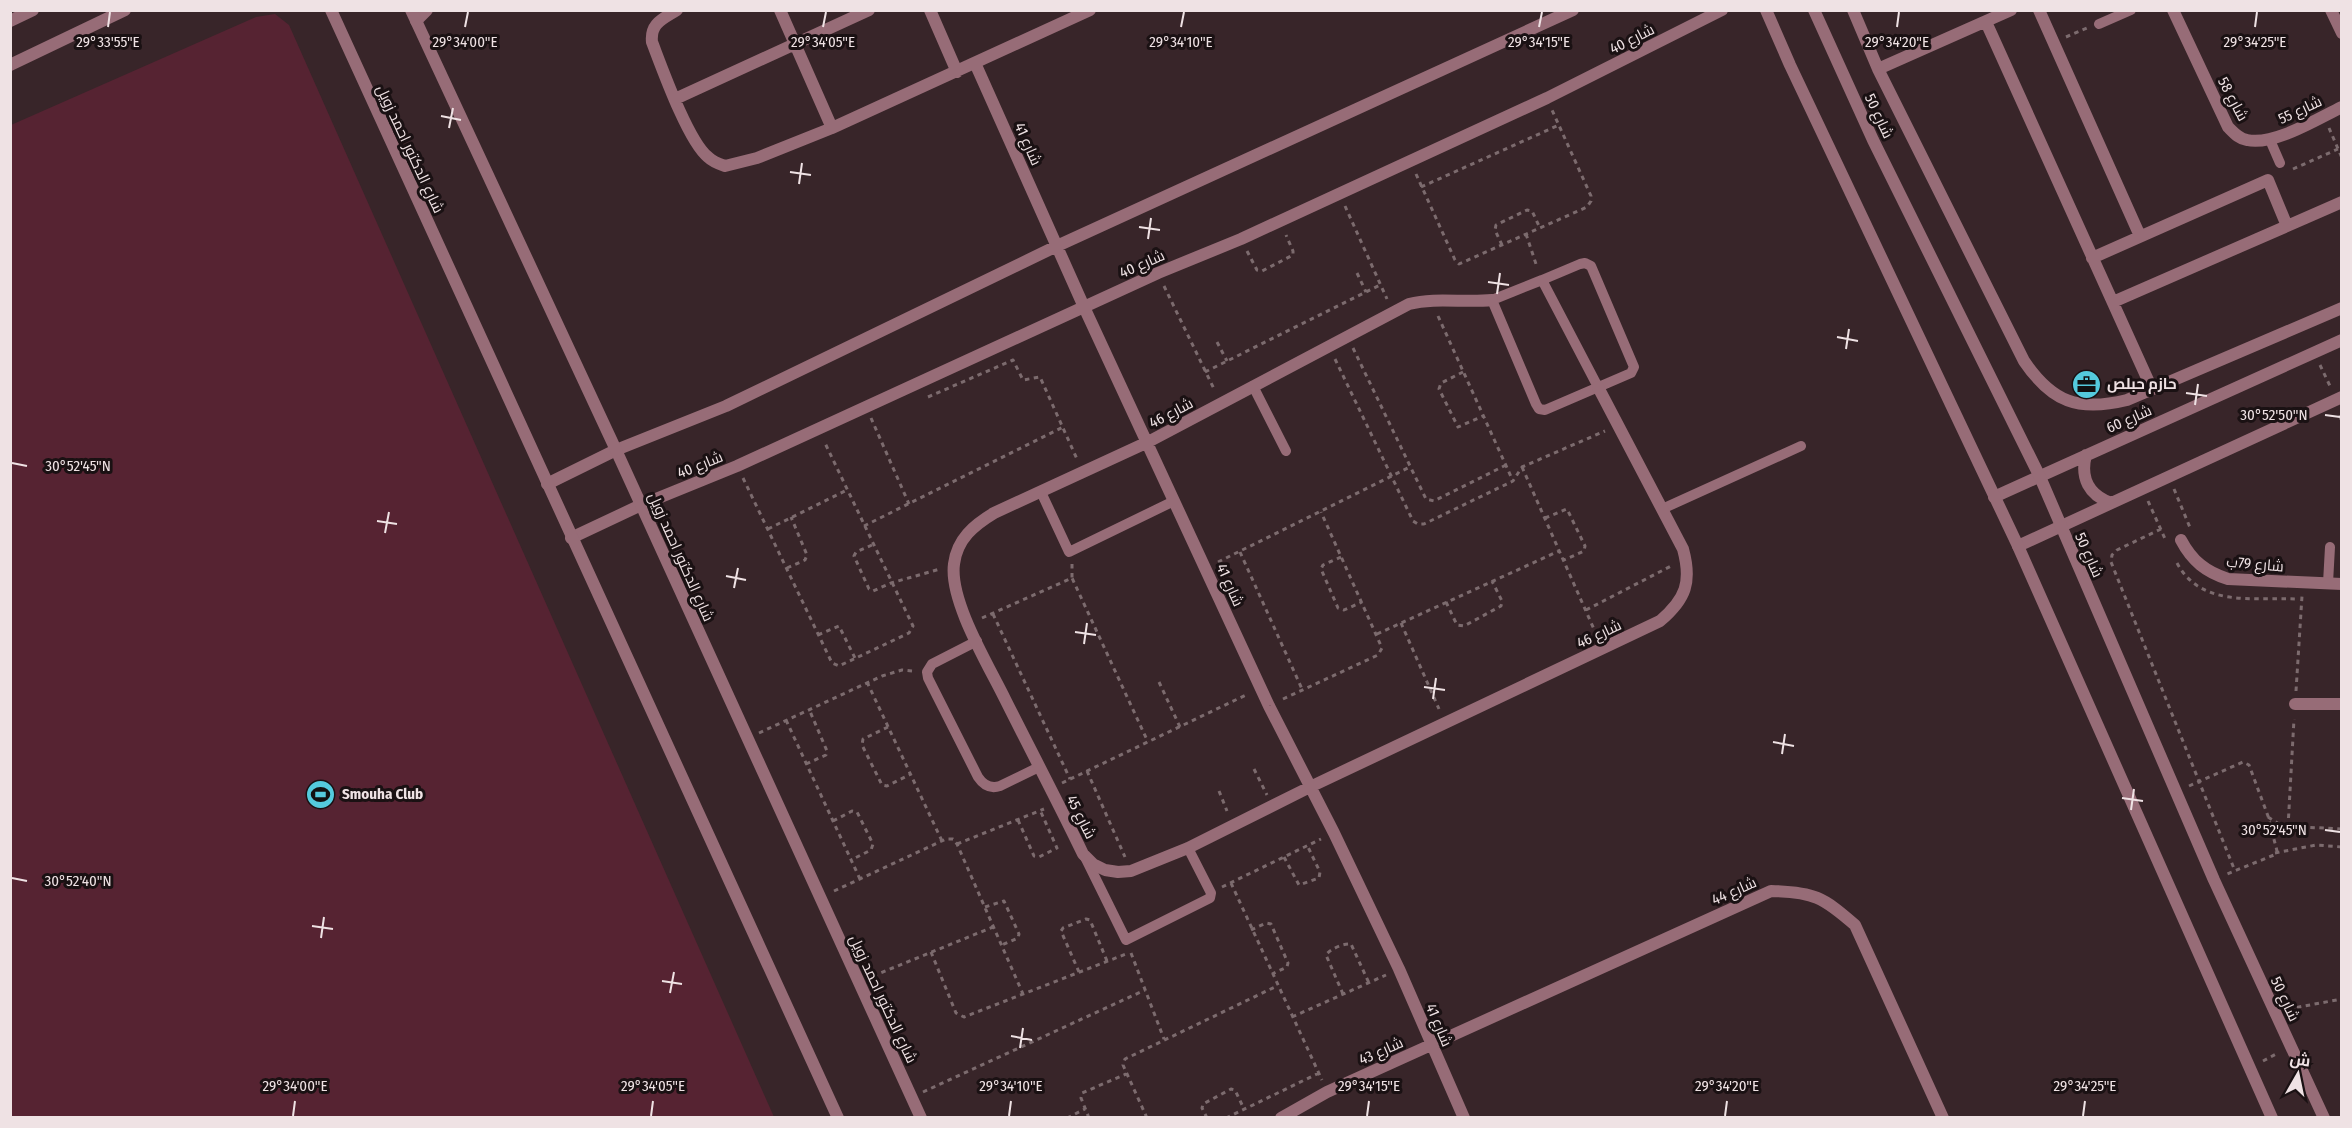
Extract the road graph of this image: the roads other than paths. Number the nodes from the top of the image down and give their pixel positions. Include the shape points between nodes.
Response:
1 (33, 10) edge
2 (125, 10) edge
3 (330, 10) edge
4 (427, 10) edge
5 (677, 10) edge
6 (780, 10) edge
7 (870, 10) edge
8 (930, 10) edge
9 (1090, 10) edge
10 (1573, 10) edge
11 (1722, 10) edge
12 (1766, 10) edge
13 (1814, 10) edge
14 (1853, 10) edge
15 (2011, 10) edge
16 (2039, 10) edge
17 (2131, 10) edge
18 (2173, 10) edge
19 (2331, 10) edge
20 (413, 16) edge
21 (10, 21) edge
22 (1986, 22) junction
23 (2099, 24) road end
24 (2342, 33) edge
25 (796, 43) junction
26 (975, 63) junction
27 (10, 65) edge
28 (1878, 69) junction
29 (957, 72) junction
30 (675, 99) junction
31 (2342, 108) edge
32 (832, 129) junction
33 (2270, 140) junction
34 (2280, 163) dead end
35 (2342, 202) edge
36 (2287, 226) junction
37 (2140, 236) junction
38 (1057, 246) junction
39 (2092, 258) junction
40 (1542, 280) junction
41 (1492, 300) junction
42 (2113, 302) junction
43 (1084, 307) junction
44 (2342, 308) edge
45 (2342, 340) edge
46 (1253, 386) junction
47 (1598, 387) junction
48 (2152, 389) junction
49 (2342, 397) edge
50 (1148, 442) junction
51 (1801, 446) dead end
52 (616, 450) junction
53 (1286, 451) dead end
54 (2086, 455) junction
55 (2040, 477) junction
56 (547, 484) junction
57 (1041, 492) junction
58 (1994, 496) junction
59 (1174, 501) junction
60 (2111, 503) junction
61 (641, 506) junction
62 (1662, 509) junction
63 (2060, 526) junction
64 (571, 538) junction
65 (2181, 540) dead end
66 (2018, 546) junction
67 (2330, 547) dead end
68 (954, 565) joint
69 (2328, 583) junction
70 (2342, 584) edge
71 (977, 641) junction
72 (2295, 704) dead end
73 (2342, 704) edge
74 (1039, 767) junction
75 (1310, 787) junction
76 (1188, 848) junction
77 (1083, 854) junction
78 (1431, 1045) junction
79 (838, 1118) edge
80 (921, 1118) edge
81 (1281, 1118) edge
82 (1464, 1118) edge
83 (1943, 1118) edge
84 (2272, 1118) edge
85 (2324, 1118) edge

1 - 21 street
2 - 27 street
3 - 56 street, شارع الدكتور احمد زويل
4 - 20 street
5 - 30 street via 656,23 651,34
6 - 25 street
7 - 25 street
8 - 29 street
9 - 26 street
10 - 38 street
11 - 43 street, شارع 40 via 1412,161
12 - 58 street
13 - 55 street, شارع 50 via 1873,140
14 - 28 street
15 - 22 street
16 - 37 street
17 - 23 lane
18 - 33 street, شارع 58 via 2228,127 2246,140
19 - 24 street
20 - 52 street, شارع الدكتور احمد زويل
22 - 28 street
22 - 39 street
25 - 30 street
25 - 32 street
26 - 29 street
26 - 38 street, شارع 41
28 - 48 street via 2024,361 2038,380 2057,395 2079,404 2104,405
29 - 32 street
30 - 32 street via 699,147 725,166
31 - 33 street, شارع 55
33 - 34 lane
35 - 36 street
36 - 37 street via 2268,180
36 - 42 street
37 - 39 street
38 - 43 street, شارع 41
38 - 52 street via 726,406
39 - 42 street
40 - 41 lane
40 - 47 lane
40 - 47 lane via 1582,263 1593,268 1634,367 1631,373
41 - 46 street, شارع 46 via 1409,304
41 - 47 lane via 1539,409 1545,410
42 - 48 street
43 - 50 street, شارع 41
43 - 61 street, شارع 40
44 - 48 street
45 - 54 street, شارع 60
46 - 50 street, شارع 46
46 - 53 lane
47 - 62 street, شارع 46
49 - 60 street
50 - 57 street, شارع 46
50 - 59 street, شارع 41
51 - 62 lane
52 - 56 street
52 - 61 street, شارع الدكتور احمد زويل
54 - 55 street, شارع 60
54 - 60 street via 2087,485
55 - 58 street, شارع 60
55 - 63 street, شارع 50
56 - 64 street, شارع الدكتور احمد زويل
57 - 59 lane via 1069,552
57 - 68 street, شارع 46 via 977,523 957,549
58 - 66 street
59 - 75 street, شارع 41
60 - 63 street
61 - 64 street, شارع 40
61 - 80 street, شارع الدكتور احمد زويل
62 - 75 street, شارع 46 via 1688,569 1686,589 1676,608 1660,621
63 - 66 street
63 - 85 street, شارع 50 via 2214,880
64 - 79 street, شارع الدكتور احمد زويل
65 - 69 street, شارع 79ب via 2200,566 2228,579
66 - 84 street
67 - 69 lane
68 - 71 street, شارع 45 via 954,581
69 - 70 street, شارع 79ب
71 - 74 street, شارع 45
71 - 74 lane via 932,664 928,678 981,782 990,787 1000,786
72 - 73 street
74 - 77 street, شارع 45
75 - 76 street, شارع 45
75 - 78 street, شارع 41 via 1399,969
76 - 77 street, شارع 45 via 1131,871 1118,872 1093,864
76 - 77 lane via 1211,893 1209,899 1126,940
78 - 81 street, شارع 43 via 1327,1092
78 - 82 street, شارع 41
78 - 83 street, شارع 44 via 1771,891 1802,892 1830,903 1855,925

